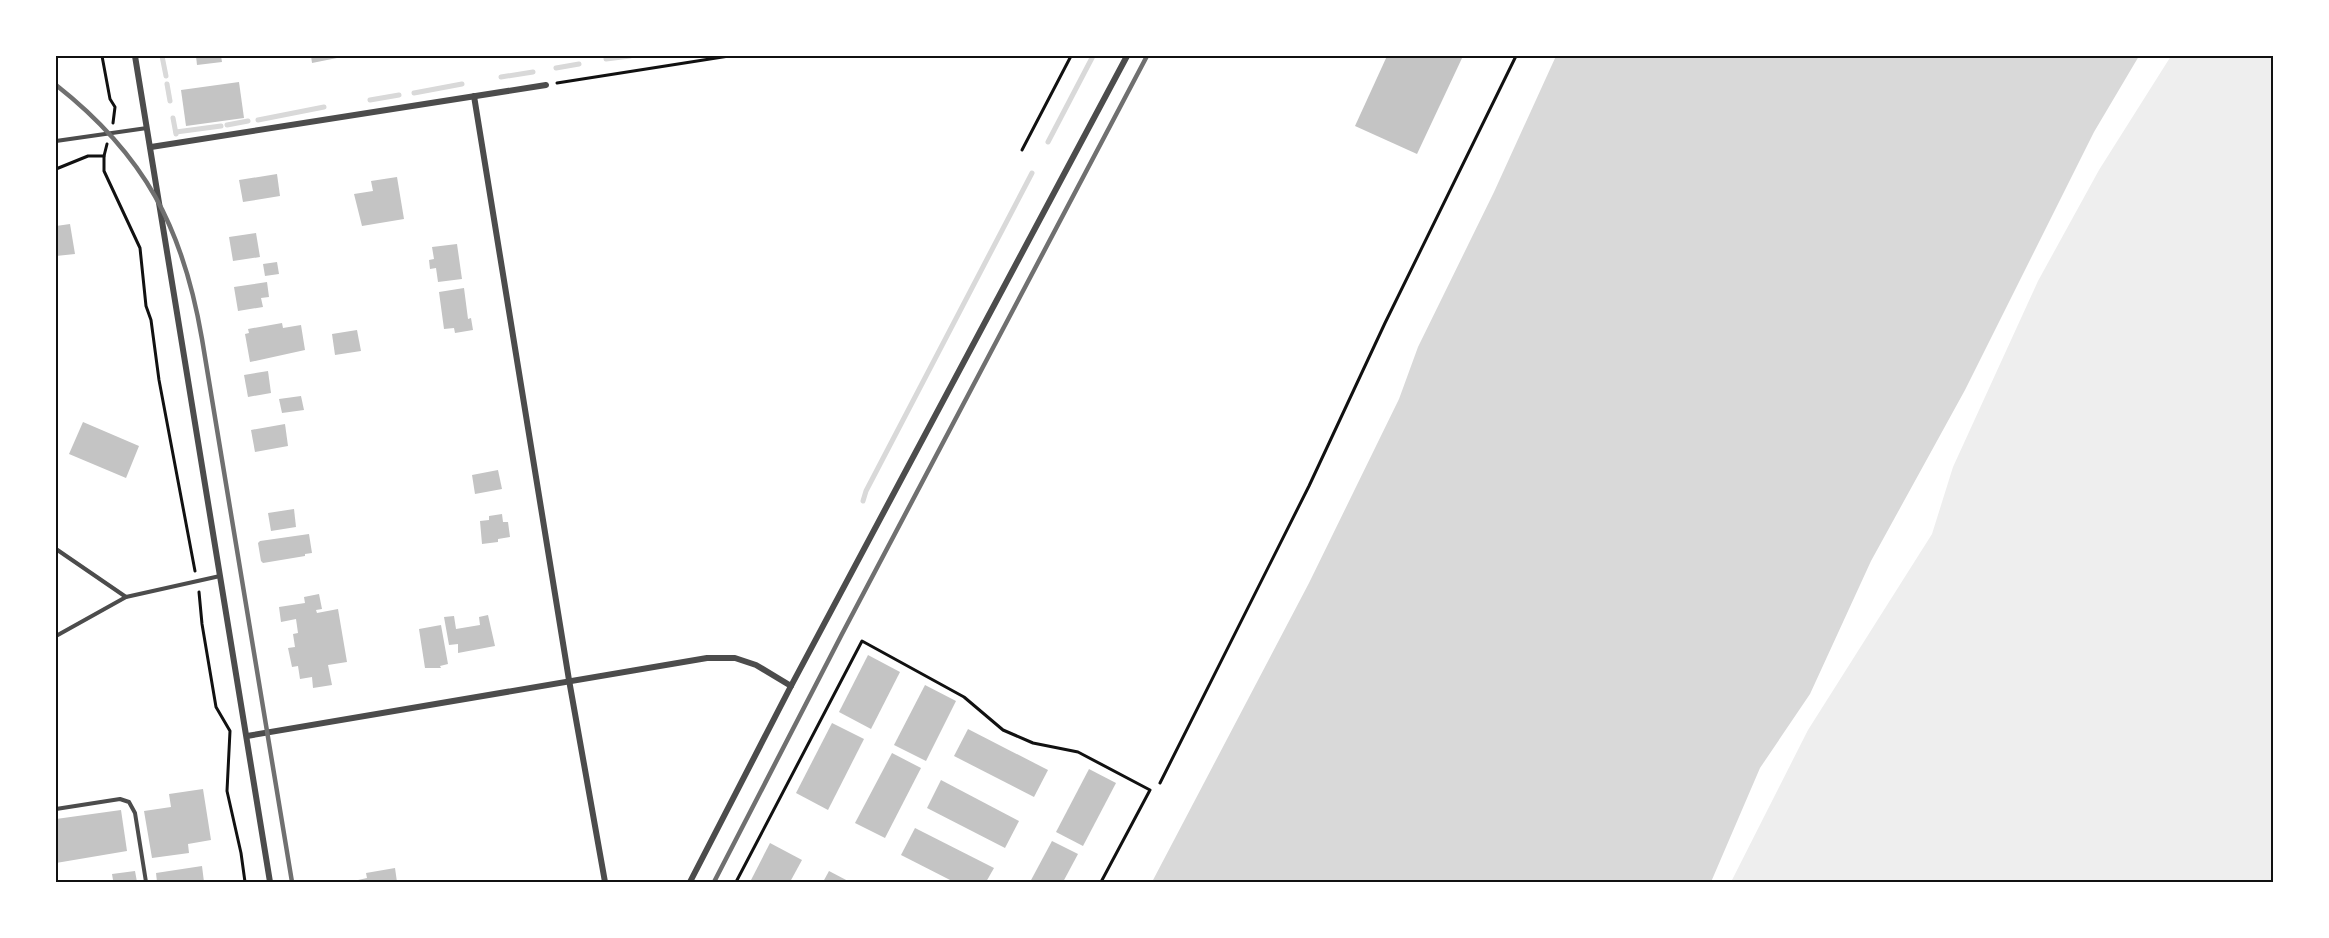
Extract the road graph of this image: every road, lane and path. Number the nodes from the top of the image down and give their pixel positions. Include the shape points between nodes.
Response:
1 (102, 56) edge
2 (135, 56) edge
3 (729, 56) edge
4 (1071, 56) edge
5 (1126, 56) edge
6 (1516, 56) edge
7 (546, 85) joint
8 (474, 96) junction
9 (114, 117) dead end
10 (148, 128) junction
11 (56, 141) edge
12 (151, 147) junction
13 (1022, 150) dead end
14 (105, 151) dead end
15 (104, 156) junction
16 (56, 169) edge
17 (56, 549) edge
18 (194, 563) dead end
19 (221, 576) junction
20 (126, 597) junction
21 (200, 598) dead end
22 (56, 636) edge
23 (569, 680) junction
24 (791, 686) junction
25 (247, 736) junction
26 (1160, 783) dead end
27 (56, 809) edge
28 (146, 882) edge
29 (245, 882) edge
30 (270, 882) edge
31 (605, 882) edge
32 (690, 882) edge
33 (736, 882) edge
34 (1101, 882) edge

1 - 9 path
2 - 10 street
3 - 7 path
4 - 13 path
5 - 24 street
6 - 26 path via 1309,486
7 - 8 street
8 - 12 street
8 - 23 street
10 - 11 lane
10 - 12 street
12 - 19 street
14 - 15 path
15 - 16 path via 88,156
15 - 18 path via 104,171 140,248 146,306 152,320 159,380
17 - 20 lane
19 - 20 lane
19 - 25 street
20 - 22 lane
21 - 29 path via 216,707 230,731 228,791
23 - 24 street via 706,658 735,658 756,665
23 - 25 street
23 - 31 street
24 - 32 street
25 - 30 street
27 - 28 lane via 120,799 129,802 135,813
33 - 34 path via 862,641 964,697 1003,730 1033,743 1078,752 1150,790

